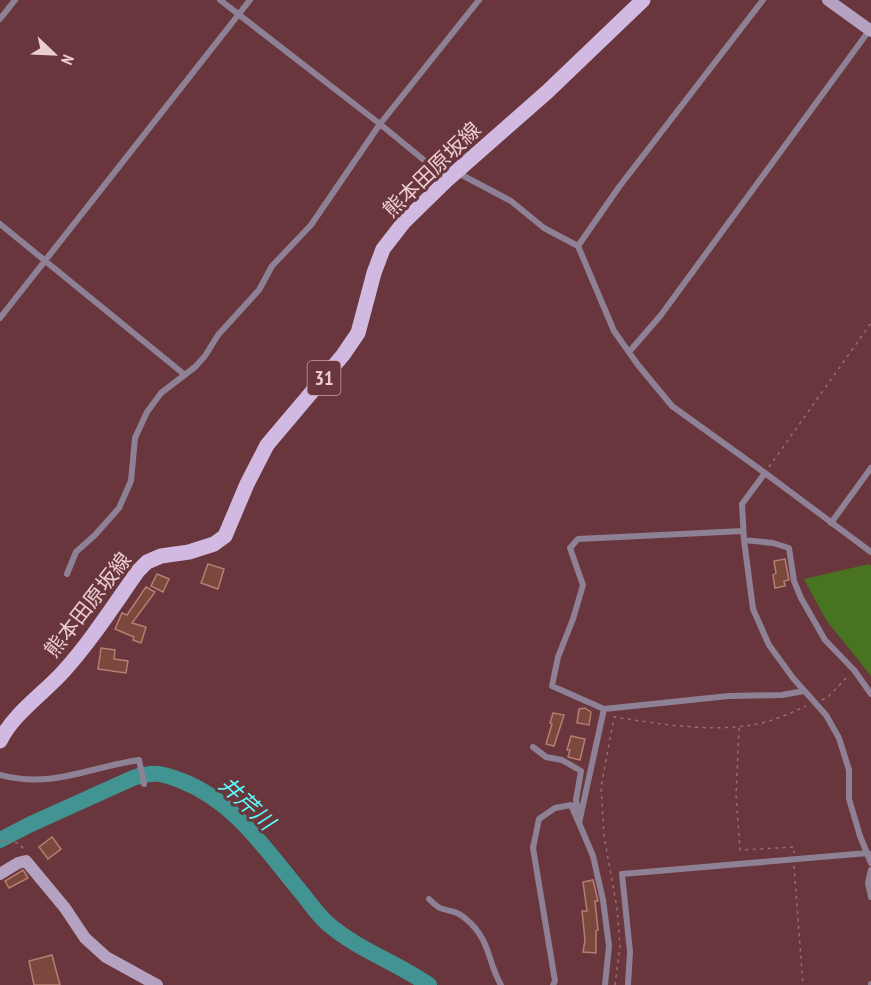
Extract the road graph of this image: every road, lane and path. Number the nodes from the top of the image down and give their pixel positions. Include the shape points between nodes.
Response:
1 (15, 0) edge
2 (220, 0) edge
3 (250, 0) edge
4 (478, 0) edge
5 (642, 0) edge
6 (763, 0) edge
7 (828, 0) edge
8 (238, 15) junction
9 (0, 19) edge
10 (870, 30) edge
11 (380, 124) junction
12 (452, 175) junction
13 (0, 224) edge
14 (578, 246) junction
15 (46, 260) junction
16 (0, 318) edge
17 (871, 323) edge
18 (629, 352) junction
19 (185, 375) junction
20 (871, 468) edge
21 (765, 473) junction
22 (831, 522) junction
23 (743, 531) junction
24 (744, 540) junction
25 (871, 552) edge
26 (67, 574) dead end
27 (854, 670) junction
28 (804, 691) junction
29 (871, 694) edge
30 (817, 702) dead end
31 (807, 706) dead end
32 (604, 709) junction
33 (0, 741) edge
34 (533, 747) dead end
35 (0, 776) edge
36 (144, 784) dead end
37 (579, 823) junction
38 (0, 841) edge
39 (18, 843) dead end
40 (868, 853) junction
41 (871, 863) edge
42 (871, 870) edge
43 (0, 874) edge
44 (871, 897) edge
45 (429, 899) dead end
46 (158, 985) edge
47 (501, 985) edge
48 (553, 985) edge
49 (605, 985) edge
50 (615, 985) edge
51 (628, 985) edge

1 - 9 street
2 - 8 street
3 - 8 street
4 - 11 street
5 - 12 main road, 熊本田原坂線 / 31 via 547,92
6 - 14 street
7 - 10 street
8 - 11 street
8 - 15 street
10 - 18 street via 661,315
11 - 12 street
11 - 19 street via 310,225 272,266 259,290 218,335 205,356
12 - 14 street via 511,201 544,228
12 - 33 main road, 熊本田原坂線 / 31 via 404,222 383,249 358,333 267,445 225,536 214,544 147,562 91,638 17,717
13 - 15 street
14 - 18 street via 614,331
15 - 16 street
15 - 19 street
17 - 21 path
18 - 21 street via 672,406
19 - 26 street via 161,393 147,412 135,438 131,481 119,508 76,552
20 - 22 street
21 - 22 street
21 - 23 street via 742,504
22 - 25 street
23 - 24 street
23 - 32 street via 578,539 570,548 583,585 552,686
24 - 27 street via 789,548 801,598 825,640
24 - 28 street via 753,609 769,645
27 - 29 street
27 - 30 path via 828,698
28 - 32 street
28 - 40 street via 826,715 839,738 849,770 849,799
31 - 50 path via 739,727 708,728 614,717 601,787 620,946
32 - 37 street
34 - 37 street via 546,757 562,760 581,771 576,800
35 - 36 street via 39,780 139,760
37 - 48 street via 572,805 555,808 539,819 533,848
37 - 49 street via 593,856 603,900 609,946
38 - 39 path
40 - 41 street
40 - 51 street via 622,874 630,952
42 - 44 street
43 - 46 street via 26,861 85,938 106,957
45 - 47 street via 465,918 478,931

